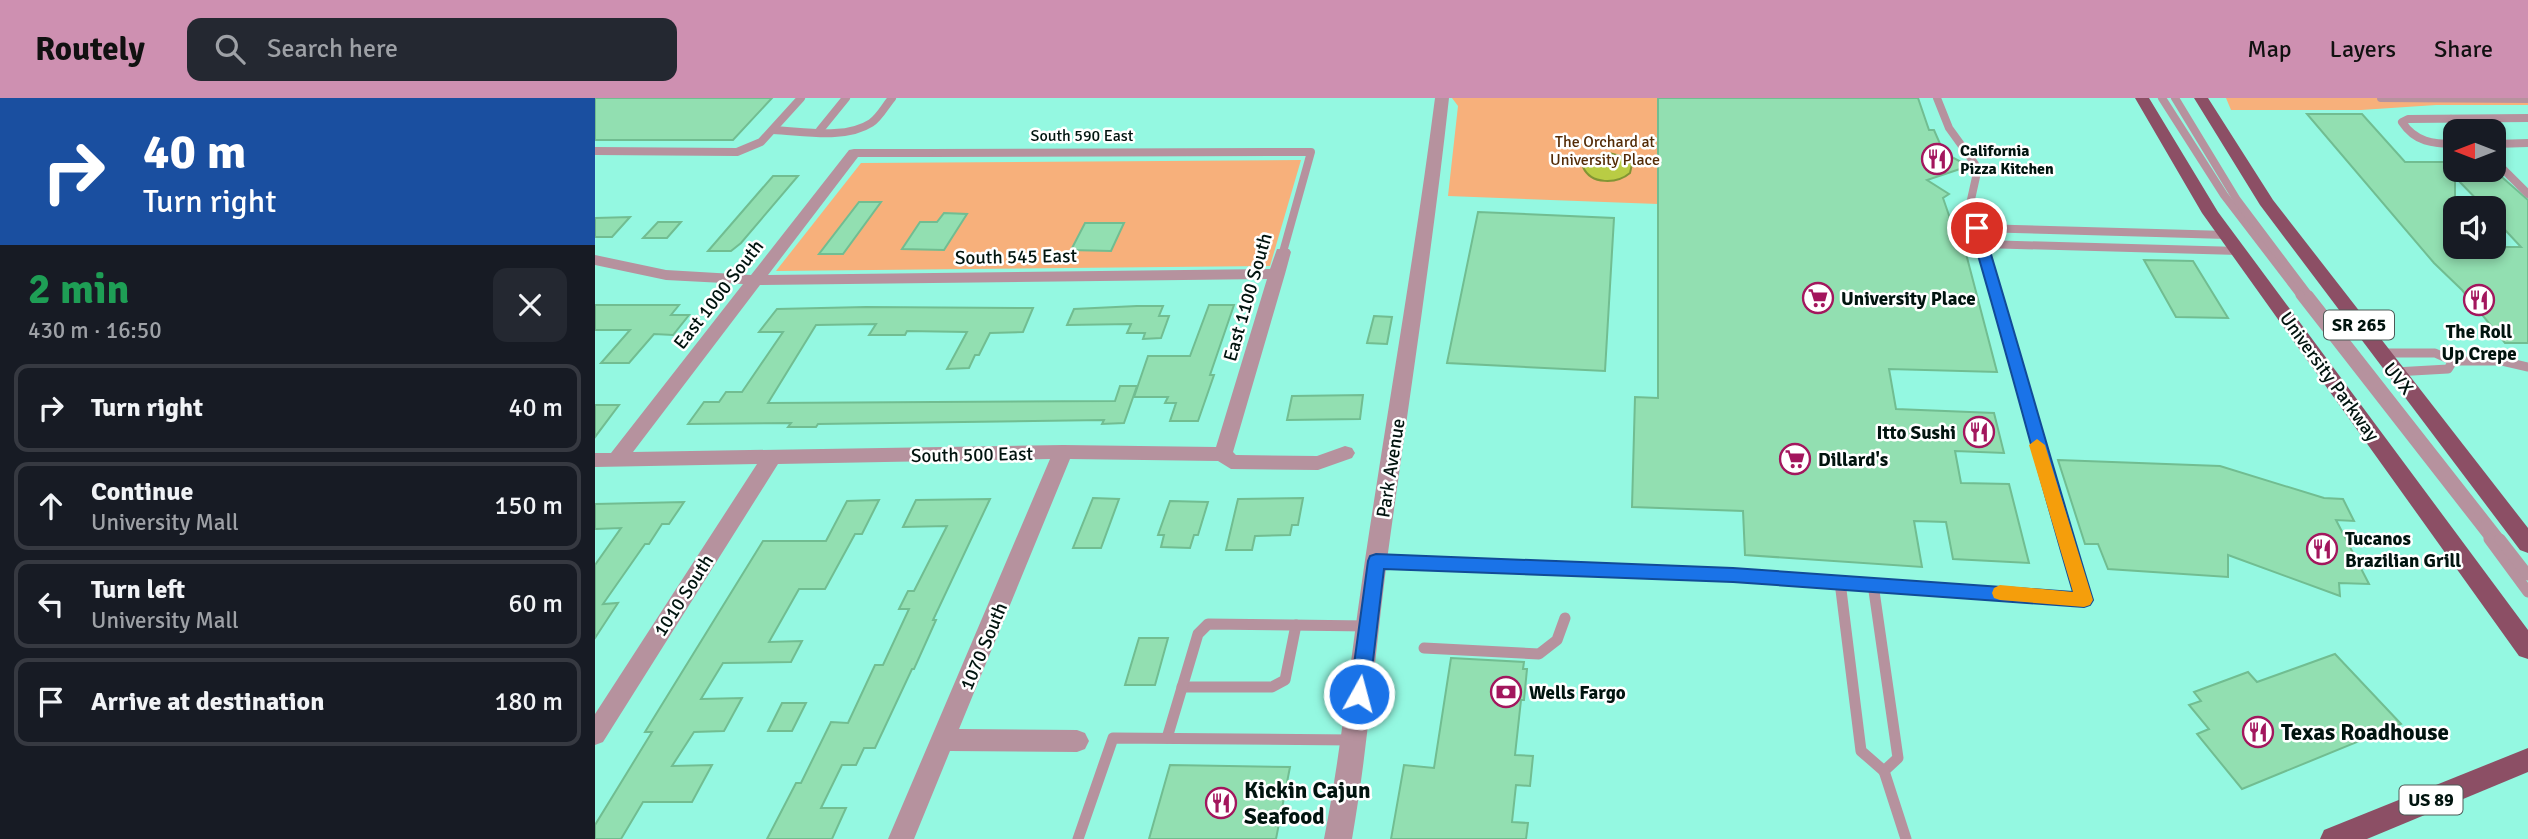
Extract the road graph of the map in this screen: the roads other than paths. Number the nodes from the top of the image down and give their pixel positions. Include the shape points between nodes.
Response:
1 (801, 98) edge
2 (846, 98) edge
3 (892, 98) edge
4 (1442, 98) edge
5 (1937, 98) edge
6 (2142, 98) edge
7 (2162, 98) edge
8 (2175, 98) edge
9 (2201, 98) edge
10 (2381, 98) edge
11 (2528, 99) edge
12 (2528, 118) edge
13 (2443, 119) edge
14 (2451, 119) edge
15 (773, 130) junction
16 (820, 130) junction
17 (2528, 143) edge
18 (2443, 144) edge
19 (2506, 144) edge
20 (595, 151) edge
21 (1311, 152) joint
22 (854, 153) joint
23 (929, 153) joint
24 (2506, 172) edge
25 (2528, 194) edge
26 (1977, 228) junction
27 (2227, 235) junction
28 (1982, 244) junction
29 (2239, 251) junction
30 (1283, 253) joint
31 (595, 260) edge
32 (1277, 274) junction
33 (755, 280) junction
34 (2380, 353) junction
35 (2453, 361) junction
36 (2528, 367) edge
37 (2395, 372) junction
38 (1062, 452) junction
39 (1345, 453) dead end
40 (1223, 454) junction
41 (772, 457) junction
42 (595, 460) edge
43 (616, 460) junction
44 (2528, 544) edge
45 (1376, 561) junction
46 (2528, 575) edge
47 (1840, 582) junction
48 (1873, 584) junction
49 (2528, 592) edge
50 (1565, 618) dead end
51 (1296, 625) junction
52 (1368, 626) junction
53 (1424, 648) dead end
54 (2528, 649) edge
55 (1182, 687) junction
56 (596, 730) edge
57 (1167, 738) junction
58 (943, 740) junction
59 (1353, 740) junction
60 (1077, 741) dead end
61 (2528, 760) edge
62 (1884, 771) junction
63 (901, 839) edge
64 (1079, 839) edge
65 (1338, 839) edge
66 (1906, 839) edge
67 (2334, 839) edge

1 - 15 lane
2 - 16 lane
3 - 16 lane via 864,127
4 - 45 street, Park Avenue
5 - 26 lane via 1949,128 1975,164 1970,204
6 - 27 main road, University Parkway / SR 265
7 - 49 lane via 2246,226
8 - 46 lane, UVX via 2223,177 2290,271
9 - 34 main road, SR 265 via 2266,202
10 - 11 lane
12 - 14 lane
13 - 18 lane via 2402,122 2418,140
15 - 16 lane
15 - 20 lane via 761,142 737,152
17 - 19 lane
21 - 23 lane, South 590 East
21 - 30 lane, East 1100 South
22 - 23 street, South 590 East
22 - 33 street, East 1000 South
24 - 25 lane
26 - 27 lane
26 - 28 lane
27 - 29 main road, University Parkway / SR 265
28 - 29 lane
28 - 48 lane via 2084,600
29 - 54 main road, University Parkway / SR 265
30 - 32 street, East 1100 South
31 - 33 street, South 545 East via 666,275
32 - 33 street, South 545 East
32 - 40 street, East 1100 South
33 - 43 street, East 1000 South
34 - 35 lane via 2435,353
34 - 37 main road, SR 265
35 - 36 lane via 2502,361
35 - 37 lane via 2448,369
37 - 44 main road, SR 265
38 - 40 street, South 500 East
38 - 41 street, South 500 East
38 - 58 street, 1070 South
39 - 40 street, South 500 East via 1318,463 1231,462
41 - 43 street, South 500 East
41 - 56 street, 1010 South
42 - 43 street, South 500 East
45 - 47 lane
45 - 52 street, Park Avenue
47 - 48 lane
47 - 62 lane via 1861,751
48 - 62 lane via 1898,758
50 - 53 lane via 1562,636 1539,654
51 - 52 lane
51 - 55 lane via 1208,624 1198,634
51 - 55 lane via 1285,680 1272,687
52 - 59 street, Park Avenue
55 - 57 lane
57 - 59 lane
57 - 64 lane via 1113,738
58 - 60 street
58 - 63 street, 1070 South
59 - 65 street, Park Avenue
61 - 67 main road, US 89
62 - 66 lane

